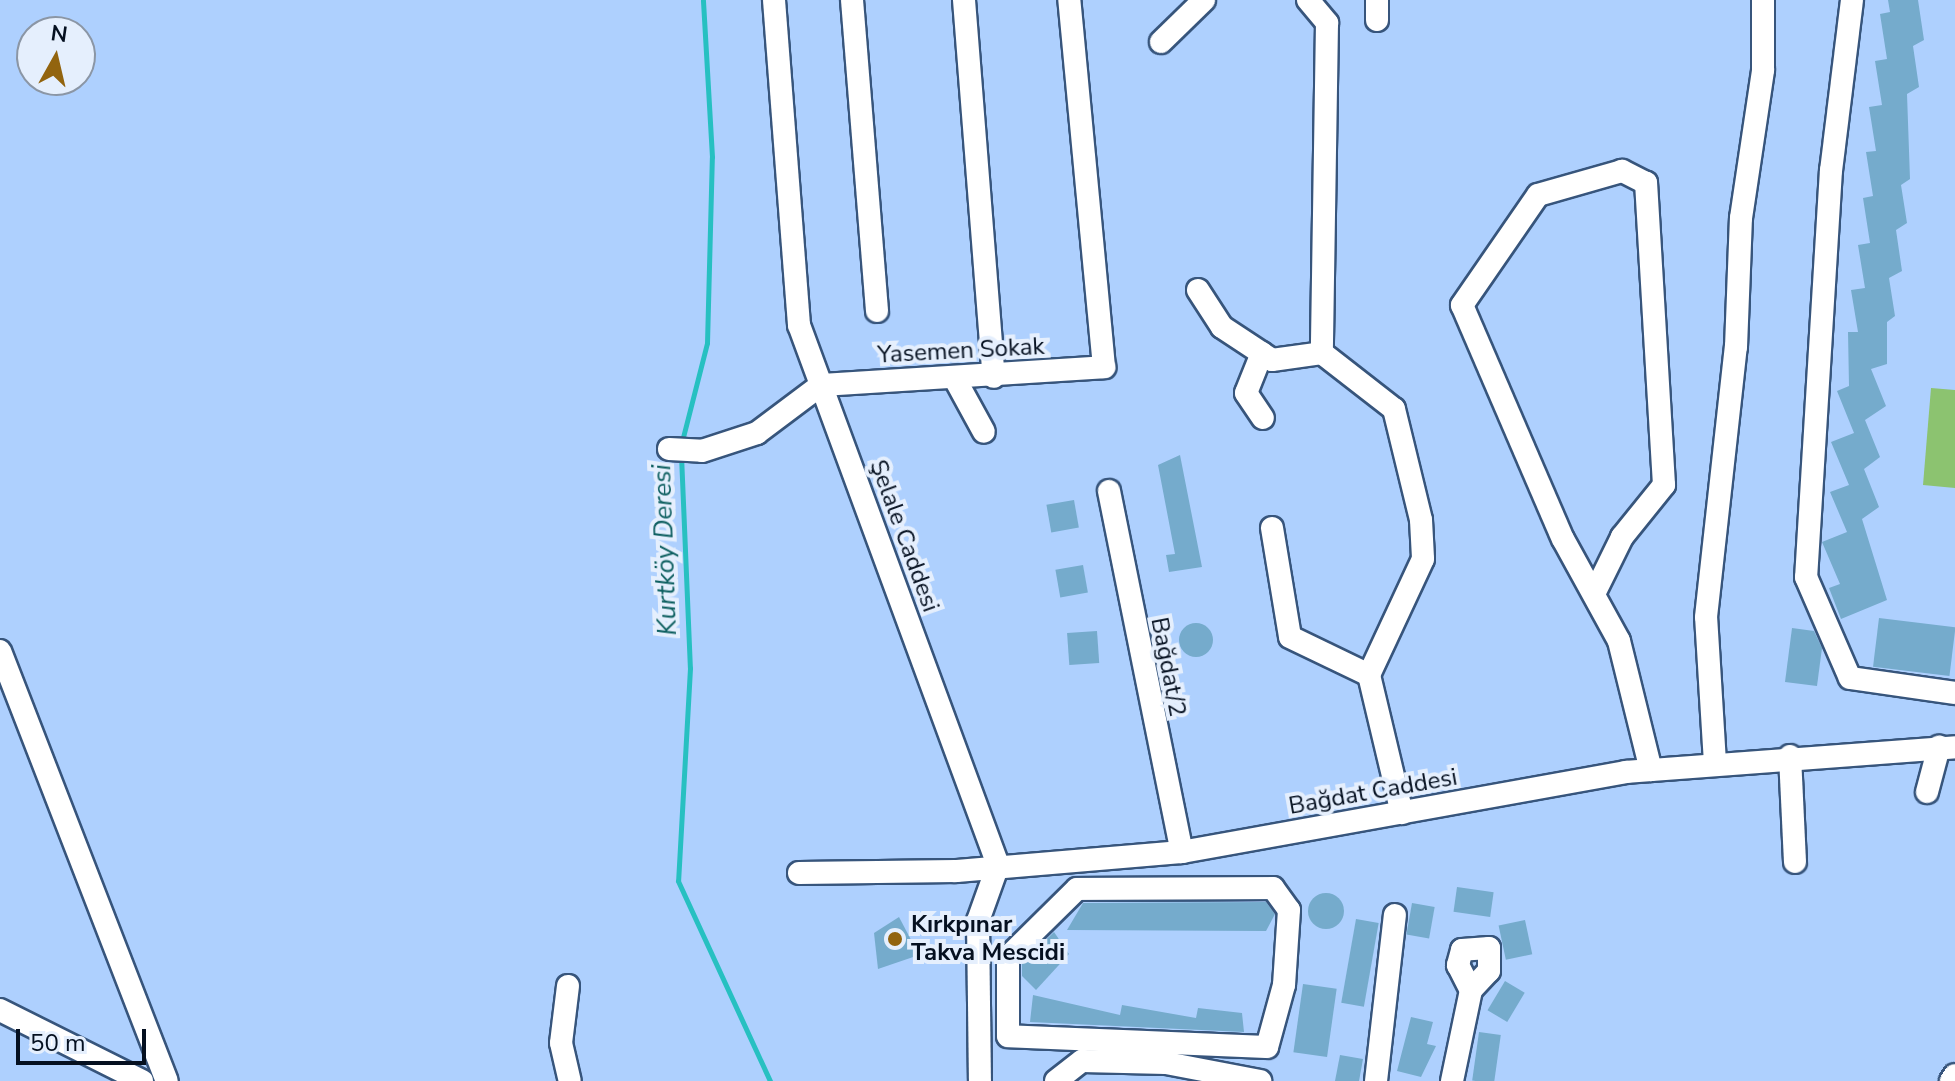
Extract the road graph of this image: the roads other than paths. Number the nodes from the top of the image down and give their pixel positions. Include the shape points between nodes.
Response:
1 (774, 0) edge
2 (852, 0) edge
3 (964, 0) edge
4 (1069, 0) edge
5 (1204, 0) edge
6 (1308, 0) edge
7 (1763, 0) edge
8 (1852, 0) edge
9 (1161, 42) dead end
10 (1198, 290) dead end
11 (877, 311) dead end
12 (1262, 353) junction
13 (1322, 353) junction
14 (994, 377) junction
15 (955, 379) junction
16 (821, 385) junction
17 (1263, 418) dead end
18 (984, 432) dead end
19 (669, 449) dead end
20 (1109, 491) dead end
21 (1272, 528) dead end
22 (1594, 594) junction
23 (0, 651) edge
24 (1369, 675) junction
25 (1955, 693) edge
26 (1947, 747) edge
27 (1790, 756) junction
28 (1715, 763) junction
29 (1651, 770) junction
30 (1927, 792) dead end
31 (1402, 813) junction
32 (1182, 852) junction
33 (1795, 862) dead end
34 (998, 865) junction
35 (799, 873) dead end
36 (1395, 915) dead end
37 (568, 986) dead end
38 (1006, 988) joint
39 (1471, 990) dead end
40 (0, 1010) edge
41 (1955, 1075) edge
42 (142, 1081) edge
43 (167, 1081) edge
44 (570, 1081) edge
45 (980, 1081) edge
46 (1056, 1081) edge
47 (1260, 1081) edge
48 (1376, 1081) edge
49 (1452, 1081) edge
50 (1951, 1081) edge

1 - 16 street, Şelale Caddesi via 799,325
2 - 11 street
3 - 14 street
4 - 14 street, Yasemen Sokak via 1104,367
5 - 9 street
6 - 13 street via 1327,23
7 - 28 street via 1763,70 1741,218 1735,362 1706,617
8 - 25 street via 1831,170 1806,577 1850,678
10 - 12 street via 1222,327
12 - 13 street via 1272,360
12 - 17 street via 1246,393
13 - 24 street via 1394,409 1421,520 1423,559
14 - 15 street, Yasemen Sokak
15 - 16 street, Yasemen Sokak
15 - 18 street
16 - 19 street via 757,433 702,451
16 - 34 street, Şelale Caddesi
20 - 32 street, Bağdat/2
21 - 24 street via 1290,637
22 - 22 street via 1563,539 1462,305 1538,195 1622,171 1646,183 1664,485 1622,537
22 - 29 street via 1619,641
23 - 43 street
24 - 31 street
26 - 27 street, Bağdat Caddesi
26 - 30 street
27 - 28 street, Bağdat Caddesi
27 - 33 street
28 - 29 street, Bağdat Caddesi
29 - 31 street, Bağdat Caddesi
31 - 32 street, Bağdat Caddesi
32 - 34 street, Bağdat Caddesi
34 - 35 street, Bağdat Caddesi
34 - 45 street via 978,921
36 - 48 street
37 - 44 street via 561,1043
38 - 38 street via 1008,957 1077,889 1273,888 1289,910 1284,985 1267,1047 1008,1036
39 - 49 street
40 - 42 street
41 - 50 street
46 - 47 street via 1082,1061 1166,1063

